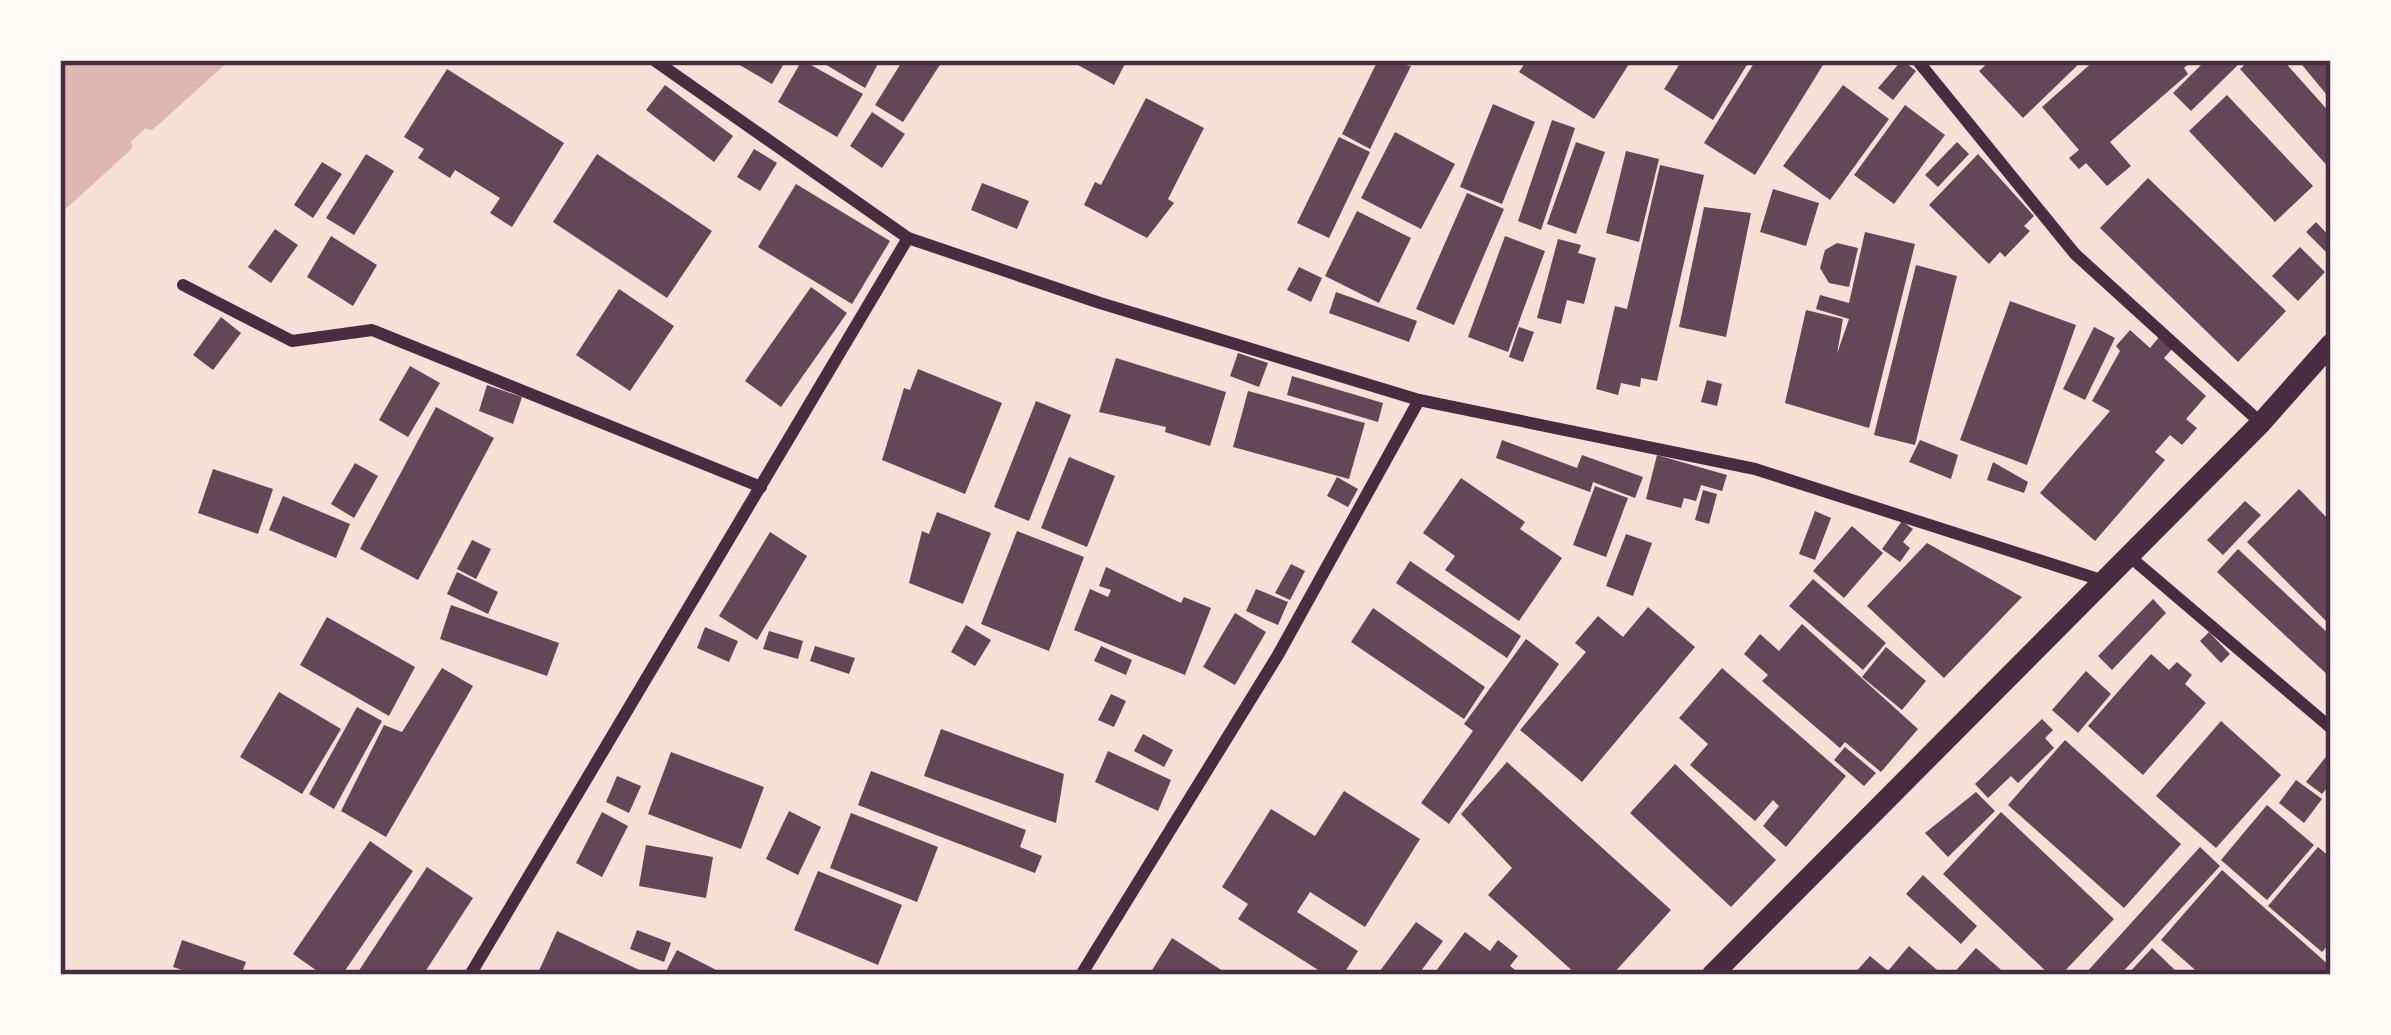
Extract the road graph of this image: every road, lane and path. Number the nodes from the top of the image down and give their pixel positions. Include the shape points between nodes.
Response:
1 (654, 60) edge
2 (1918, 60) edge
3 (908, 238) junction
4 (183, 285) dead end
5 (2331, 344) edge
6 (1419, 400) junction
7 (2261, 423) junction
8 (760, 487) junction
9 (2129, 556) junction
10 (2104, 581) junction
11 (2331, 728) edge
12 (470, 975) edge
13 (1081, 975) edge
14 (1712, 975) edge

1 - 3 street
2 - 7 street via 2075,254
3 - 6 street
3 - 8 street
4 - 8 street via 292,341 372,330
5 - 7 street
6 - 10 street via 1755,469
6 - 13 street via 1278,655
7 - 9 street
8 - 12 street
9 - 10 street
9 - 11 street
10 - 14 street

